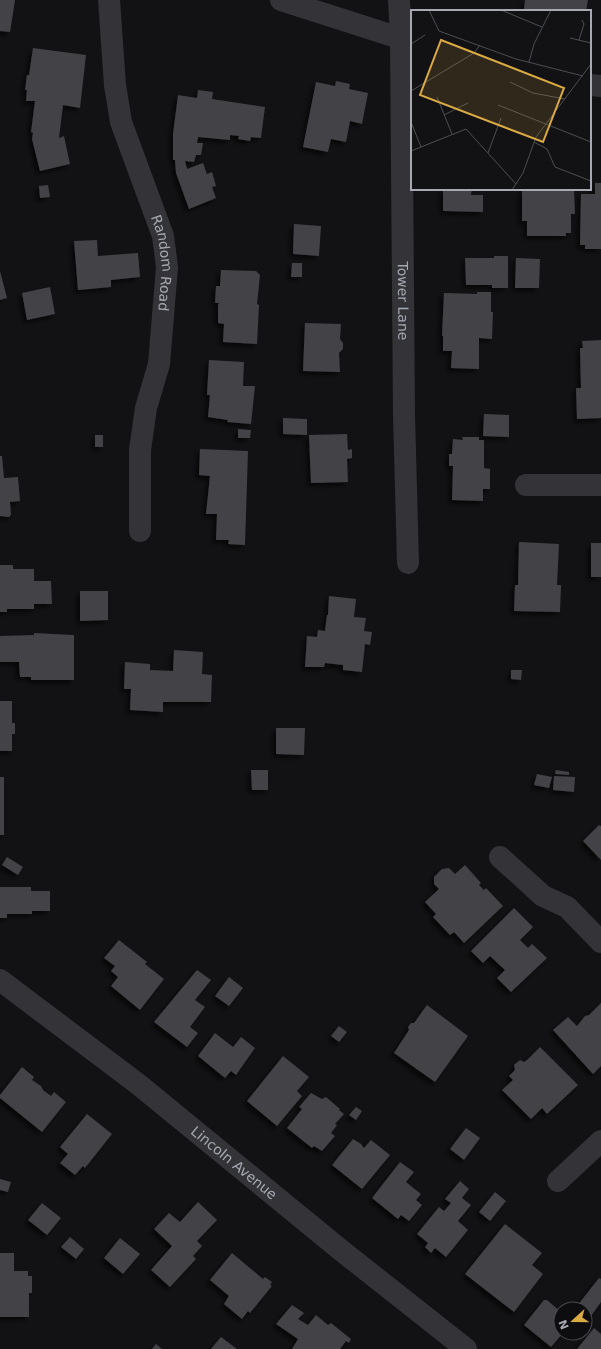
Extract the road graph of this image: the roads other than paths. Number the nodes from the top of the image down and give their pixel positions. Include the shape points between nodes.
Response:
1 (109, 0) edge
2 (281, 0) edge
3 (399, 0) edge
4 (407, 40) edge
5 (591, 85) edge
6 (601, 86) edge
7 (526, 485) dead end
8 (601, 485) edge
9 (140, 532) dead end
10 (408, 563) dead end
11 (500, 857) dead end
12 (601, 942) edge
13 (0, 980) edge
14 (601, 1141) edge
15 (558, 1181) dead end
16 (466, 1349) edge

1 - 9 street, Random Road via 115,85 121,122 163,236 167,267 159,364 146,408 140,450
2 - 4 street
3 - 4 street, Tower Lane
4 - 10 street, Tower Lane via 404,408
5 - 6 street
7 - 8 street
11 - 12 street via 543,896 567,907
13 - 16 street, Lincoln Avenue via 138,1084
14 - 15 street

